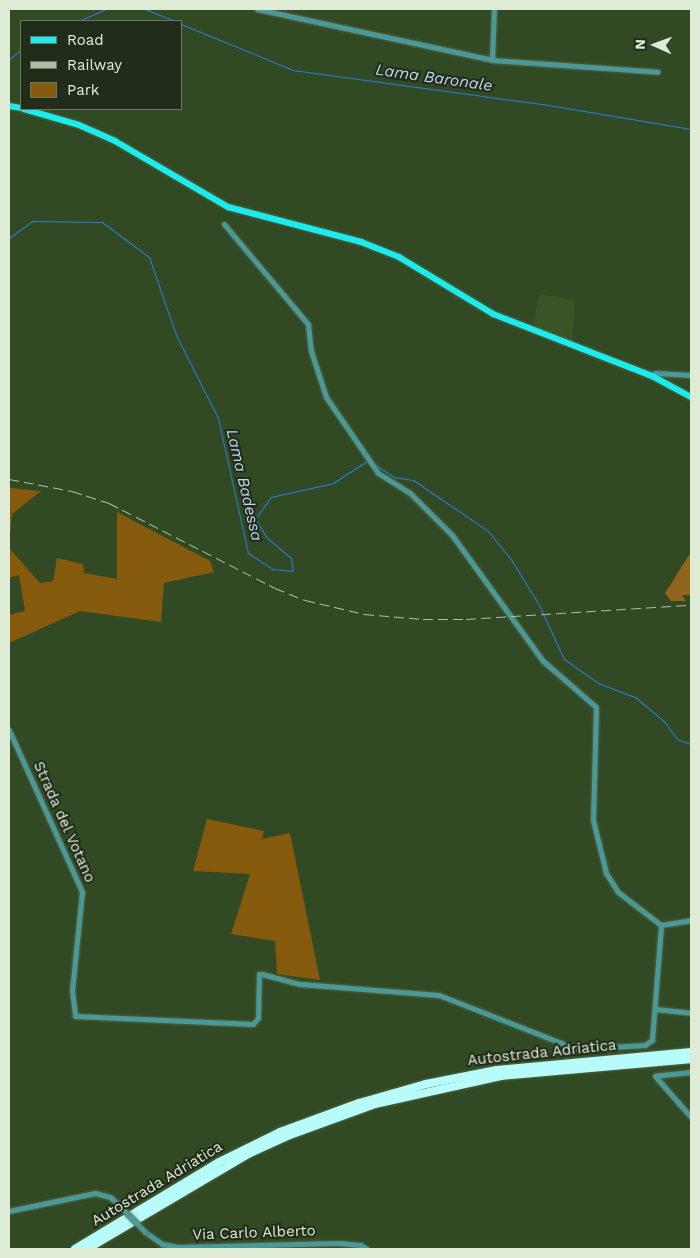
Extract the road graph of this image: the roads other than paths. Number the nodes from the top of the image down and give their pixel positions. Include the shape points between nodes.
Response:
1 (257, 9) edge
2 (494, 9) edge
3 (492, 60) junction
4 (658, 72) dead end
5 (30, 110) edge
6 (224, 224) dead end
7 (691, 375) edge
8 (652, 376) junction
9 (691, 397) edge
10 (9, 730) edge
11 (691, 920) edge
12 (661, 925) junction
13 (655, 1009) junction
14 (691, 1013) edge
15 (691, 1052) edge
16 (691, 1059) edge
17 (691, 1072) edge
18 (691, 1117) edge
19 (9, 1211) edge
20 (75, 1249) edge
21 (87, 1249) edge
22 (367, 1249) edge

1 - 3 street
2 - 3 street
3 - 4 street
5 - 8 main road via 79,124 115,141 228,207 372,246 424,270 493,314
6 - 12 street via 308,324 311,351 326,397 378,473 410,493 452,535 543,661 596,706 593,820 606,873 618,892
7 - 8 street via 655,372
8 - 9 main road
10 - 13 street, Strada del Votano via 82,892 73,973 75,1016 253,1024 258,1018 259,974 262,974 300,984 439,995 583,1050 650,1043
11 - 12 street
12 - 13 street
13 - 14 street
15 - 20 highway, Autostrada Adriatica via 497,1070 426,1084 359,1103 280,1132 219,1162
16 - 21 highway, Autostrada Adriatica via 501,1076 375,1104 290,1134 250,1153
17 - 18 street via 655,1076
19 - 22 street, Via Carlo Alberto, bridge via 95,1193 110,1197 162,1244 178,1247 338,1243 361,1245

